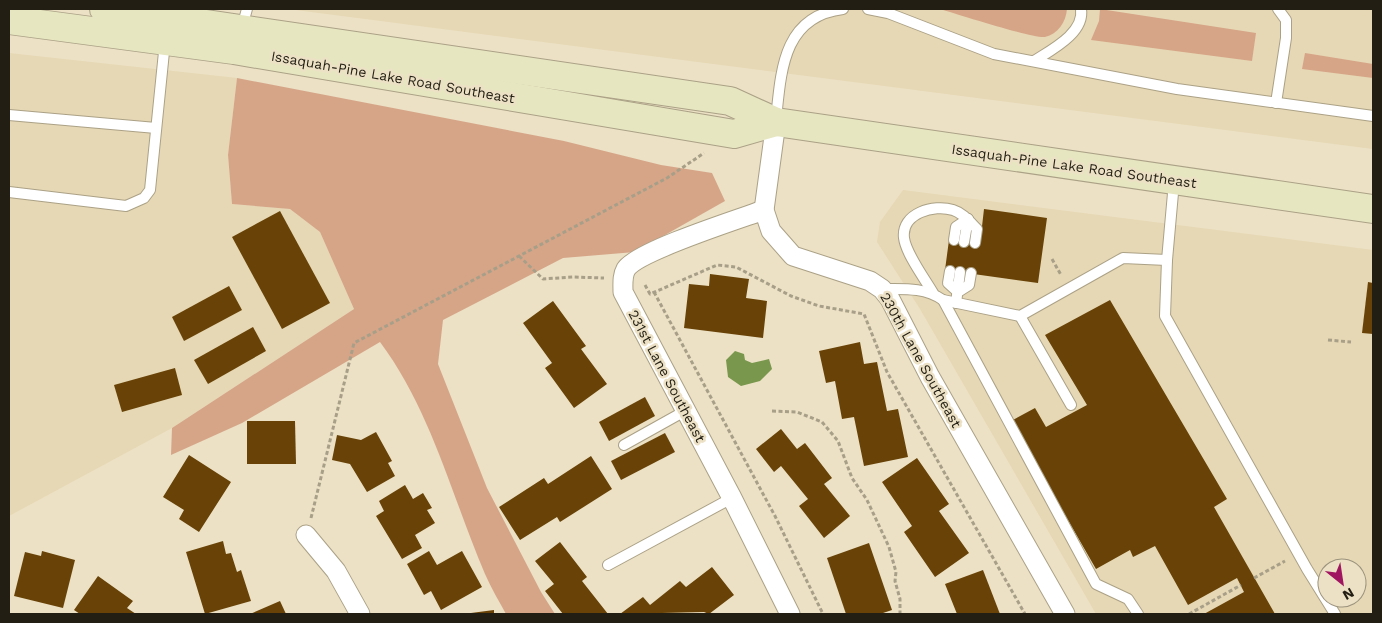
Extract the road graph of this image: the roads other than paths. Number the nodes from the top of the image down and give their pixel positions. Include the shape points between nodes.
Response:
1 (103, 9) edge
2 (843, 9) edge
3 (868, 9) edge
4 (1081, 9) edge
5 (1278, 9) edge
6 (244, 18) edge
7 (9, 20) edge
8 (165, 41) junction
9 (1034, 61) junction
10 (1276, 103) junction
11 (9, 115) edge
12 (1373, 116) edge
13 (776, 122) junction
14 (156, 128) junction
15 (1174, 181) junction
16 (9, 192) edge
17 (1373, 209) edge
18 (764, 210) junction
19 (968, 219) junction
20 (1167, 260) junction
21 (882, 289) junction
22 (933, 293) junction
23 (957, 297) junction
24 (943, 300) junction
25 (1020, 316) junction
26 (1071, 405) dead end
27 (685, 411) junction
28 (624, 445) dead end
29 (732, 498) junction
30 (306, 535) road end
31 (608, 565) dead end
32 (360, 614) edge
33 (790, 614) edge
34 (1065, 614) edge
35 (1138, 614) edge
36 (1335, 614) edge

1 - 6 main road, Issaquah-Pine Lake Road Southeast
1 - 8 lane via 113,18 157,28
2 - 13 lane via 812,18 795,36 782,66
3 - 9 lane via 888,13 994,54
4 - 9 lane via 1074,32
5 - 10 lane via 1286,20 1286,38
6 - 13 main road, Issaquah-Pine Lake Road Southeast via 730,101
7 - 8 main road, Issaquah-Pine Lake Road Southeast
8 - 13 main road, Issaquah-Pine Lake Road Southeast via 734,134
8 - 14 lane
9 - 10 lane via 1177,89
10 - 12 lane
11 - 14 lane
13 - 15 main road, Issaquah-Pine Lake Road Southeast
13 - 18 street, 230th Lane Southeast
14 - 16 lane via 150,190 137,203 126,206
15 - 17 main road, Issaquah-Pine Lake Road Southeast
15 - 20 lane
18 - 21 street, 230th Lane Southeast via 771,231 793,256 870,281
18 - 27 street, 231st Lane Southeast via 671,244 627,268 622,280 629,306
19 - 19 lane via 956,227 964,242 977,229
19 - 22 lane via 954,210 932,209 914,216 904,231 906,247
20 - 25 lane via 1123,258
20 - 36 lane via 1165,316
21 - 22 lane
21 - 34 street, 230th Lane Southeast
22 - 24 lane
23 - 23 lane via 948,283 960,272 969,286
23 - 24 lane
23 - 25 lane
24 - 35 lane via 1096,584 1128,599
25 - 26 lane
27 - 28 lane
27 - 29 street, 231st Lane Southeast
29 - 31 lane
29 - 33 street, 231st Lane Southeast
30 - 32 street via 336,570

